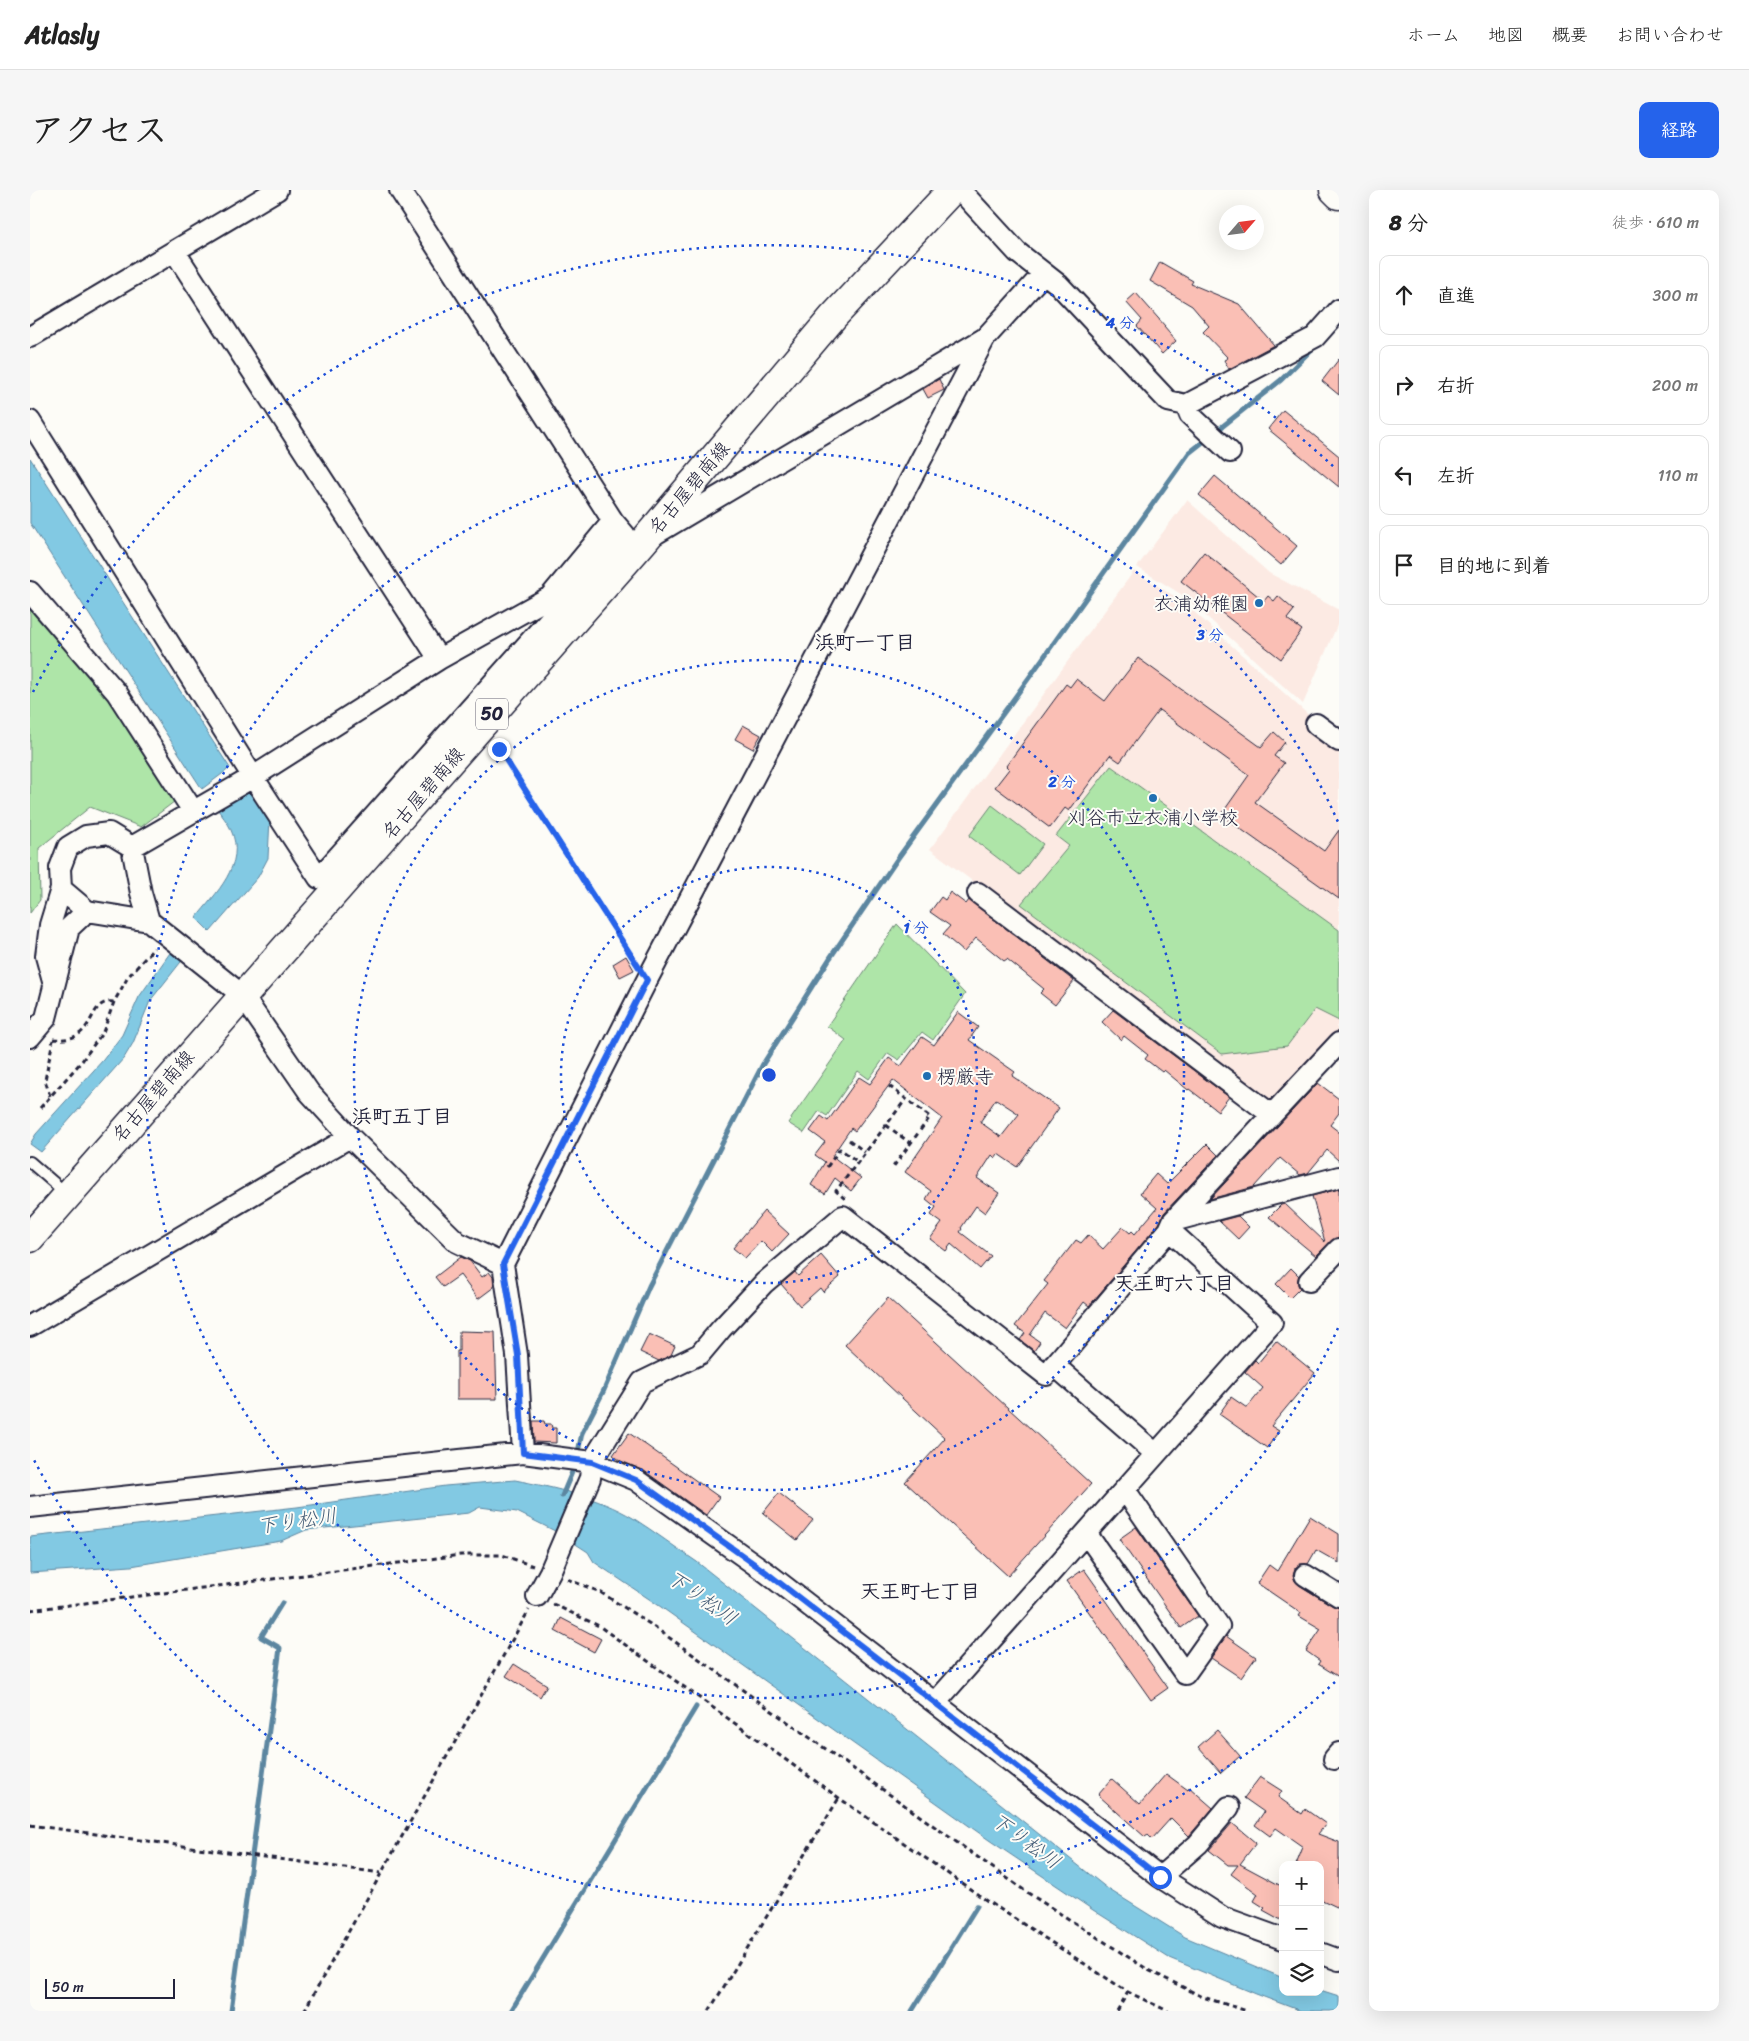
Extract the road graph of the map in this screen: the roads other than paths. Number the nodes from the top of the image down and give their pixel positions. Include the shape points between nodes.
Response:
1 (277, 190) edge
2 (400, 190) edge
3 (952, 190) edge
4 (960, 190) edge
5 (1334, 190) edge
6 (1339, 195) edge
7 (175, 252) junction
8 (1043, 274) junction
9 (1339, 310) edge
10 (30, 337) edge
11 (985, 338) junction
12 (1186, 405) junction
13 (30, 421) edge
14 (1225, 448) dead end
15 (613, 521) junction
16 (643, 542) junction
17 (30, 591) edge
18 (439, 659) junction
19 (1316, 724) dead end
20 (1339, 741) edge
21 (252, 777) junction
22 (194, 811) junction
23 (132, 847) junction
24 (61, 889) junction
25 (978, 893) dead end
26 (87, 911) junction
27 (149, 921) junction
28 (54, 987) junction
29 (242, 995) junction
30 (37, 1033) edge
31 (1339, 1043) edge
32 (1272, 1115) junction
33 (350, 1137) junction
34 (30, 1162) edge
35 (1339, 1177) edge
36 (67, 1194) junction
37 (1171, 1226) junction
38 (30, 1238) edge
39 (1339, 1249) edge
40 (503, 1264) junction
41 (1309, 1281) dead end
42 (30, 1326) edge
43 (1054, 1366) junction
44 (523, 1453) junction
45 (1156, 1454) junction
46 (590, 1467) junction
47 (1125, 1490) junction
48 (30, 1507) edge
49 (1086, 1533) junction
50 (1305, 1575) dead end
51 (537, 1596) road end
52 (1339, 1596) edge
53 (936, 1702) junction
54 (1228, 1807) dead end
55 (1160, 1877) junction
56 (1279, 1937) edge
57 (1324, 1954) edge
58 (1339, 1960) edge

1 - 7 street
2 - 15 street
3 - 16 main road, 名古屋碧南線 / 50 via 834,317
4 - 8 street via 1017,252
5 - 6 main road
7 - 10 street
7 - 18 street
8 - 11 street
8 - 12 street via 1059,285 1168,401
9 - 12 street via 1315,337
11 - 16 street
11 - 40 street via 647,980
12 - 14 street via 1190,414
13 - 21 street
15 - 18 street via 550,597
15 - 21 street via 625,535 319,878
16 - 29 main road, 名古屋碧南線 / 50
17 - 22 street via 117,693
18 - 21 street
19 - 20 street
21 - 22 street
22 - 23 street
23 - 24 street via 109,833 86,836 68,847 60,868
23 - 27 street
24 - 26 street
24 - 28 street via 50,925 46,956
25 - 32 street
26 - 27 street
26 - 28 street via 69,928
27 - 29 street
28 - 30 street via 46,1018
29 - 33 street via 309,1092
29 - 36 main road, 名古屋碧南線 / 50
31 - 32 street
32 - 37 street
33 - 40 street via 457,1242
33 - 42 street
34 - 36 lane
35 - 37 street
36 - 38 main road, 名古屋碧南線 / 50
37 - 43 street
37 - 45 street via 1272,1323
39 - 41 street
40 - 44 street via 518,1355
43 - 45 street
43 - 46 street via 1046,1375 842,1216 764,1283 700,1354 642,1382
44 - 46 street
44 - 48 street
45 - 47 street
46 - 51 street via 550,1572
46 - 53 street via 636,1480 767,1573
47 - 49 street
47 - 49 street via 1219,1626 1185,1674
49 - 53 street
50 - 52 street
53 - 55 street
54 - 55 street via 1198,1844
55 - 56 street via 1222,1916
57 - 58 street

